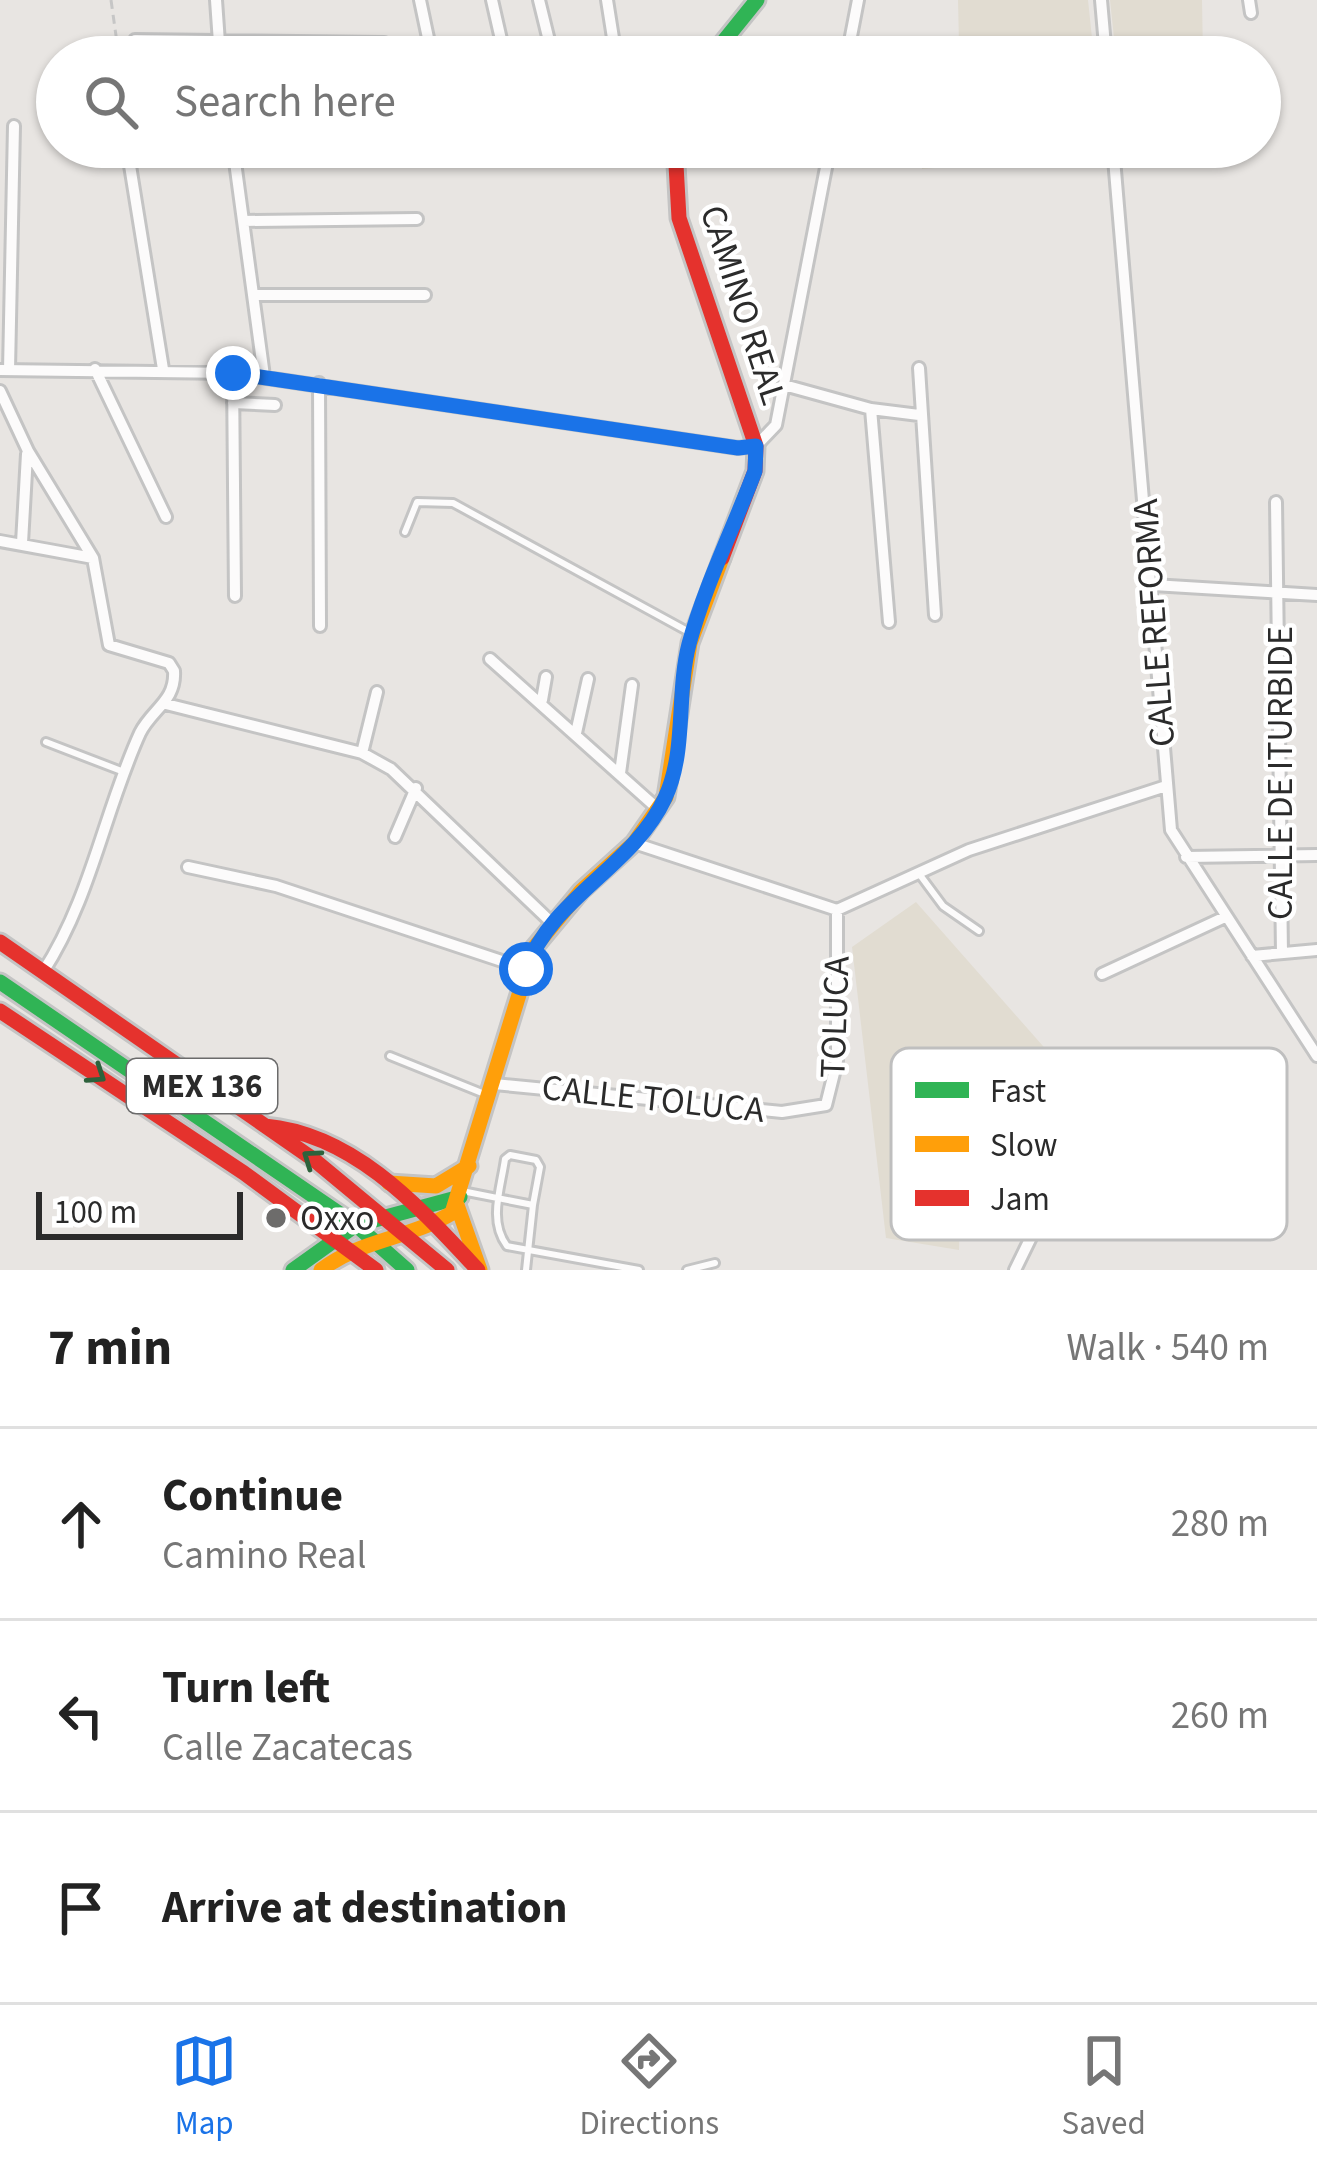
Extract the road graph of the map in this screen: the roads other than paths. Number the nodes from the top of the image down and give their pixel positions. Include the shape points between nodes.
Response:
1 (216, 0) edge
2 (420, 0) edge
3 (492, 0) edge
4 (539, 0) edge
5 (607, 0) edge
6 (757, 0) edge
7 (858, 0) edge
8 (1101, 0) edge
9 (223, 36) edge
10 (428, 36) edge
11 (500, 36) edge
12 (548, 36) edge
13 (613, 36) edge
14 (728, 36) edge
15 (851, 36) edge
16 (1104, 36) edge
17 (14, 126) dead end
18 (131, 168) edge
19 (236, 168) edge
20 (676, 168) edge
21 (826, 168) edge
22 (1115, 168) edge
23 (417, 219) dead end
24 (244, 221) junction
25 (256, 295) junction
26 (425, 295) dead end
27 (919, 368) dead end
28 (164, 369) junction
29 (4, 370) edge
30 (95, 370) junction
31 (233, 373) junction
32 (264, 376) junction
33 (319, 383) junction
34 (784, 385) junction
35 (0, 391) edge
36 (233, 403) junction
37 (275, 405) dead end
38 (871, 409) junction
39 (919, 415) junction
40 (756, 446) junction
41 (28, 451) junction
42 (1276, 502) dead end
43 (166, 518) dead end
44 (405, 532) dead end
45 (0, 541) edge
46 (22, 543) junction
47 (93, 558) junction
48 (1153, 585) junction
49 (1279, 593) junction
50 (1317, 595) edge
51 (235, 596) dead end
52 (935, 615) dead end
53 (889, 622) dead end
54 (320, 626) dead end
55 (693, 633) junction
56 (490, 659) dead end
57 (546, 677) dead end
58 (588, 679) dead end
59 (632, 685) dead end
60 (377, 692) dead end
61 (542, 700) junction
62 (166, 704) junction
63 (576, 733) junction
64 (46, 742) dead end
65 (362, 753) junction
66 (128, 773) junction
67 (620, 773) junction
68 (1166, 786) junction
69 (416, 788) junction
70 (658, 809) junction
71 (395, 837) dead end
72 (634, 843) junction
73 (1317, 855) edge
74 (1186, 857) junction
75 (1281, 857) junction
76 (188, 867) dead end
77 (920, 875) junction
78 (837, 910) junction
79 (1225, 917) junction
80 (552, 923) junction
81 (980, 931) dead end
82 (0, 942) edge
83 (1317, 950) edge
84 (1282, 952) junction
85 (1252, 956) junction
86 (526, 969) junction
87 (43, 972) junction
88 (1102, 974) dead end
89 (0, 982) edge
90 (0, 1011) edge
91 (390, 1056) dead end
92 (1317, 1056) edge
93 (493, 1090) junction
94 (811, 1112) joint
95 (265, 1126) junction
96 (470, 1166) junction
97 (387, 1183) junction
98 (460, 1198) junction
99 (500, 1202) junction
100 (533, 1205) junction
101 (419, 1209) junction
102 (387, 1215) junction
103 (434, 1223) junction
104 (356, 1225) junction
105 (404, 1230) junction
106 (371, 1236) junction
107 (1030, 1240) edge
108 (341, 1242) junction
109 (527, 1251) junction
110 (716, 1263) dead end
111 (294, 1270) edge
112 (321, 1270) edge
113 (376, 1270) edge
114 (407, 1270) edge
115 (447, 1270) edge
116 (479, 1270) edge
117 (526, 1270) edge
118 (639, 1270) edge
119 (688, 1270) edge
120 (1015, 1270) edge

1 - 9 street
2 - 10 street
3 - 11 street
4 - 12 street
5 - 13 street
6 - 14 main road
7 - 15 street
8 - 16 street
17 - 29 street
18 - 28 street
19 - 24 street
20 - 40 main road, CAMINO REAL via 679,218
21 - 34 street
22 - 48 street, CALLE REFORMA
23 - 24 street
24 - 25 street
25 - 26 street
25 - 32 street
27 - 39 street
28 - 30 street
28 - 31 street
29 - 30 street
30 - 43 street
31 - 32 street
31 - 36 street
32 - 33 street
33 - 40 street
33 - 54 street
34 - 38 street
34 - 40 street via 776,425
35 - 41 street
36 - 37 street
36 - 51 street
38 - 39 street
38 - 53 street
39 - 52 street
40 - 55 main road, CAMINO REAL via 755,471
41 - 46 street
41 - 47 street
42 - 49 street, CALLE DE ITURBIDE
44 - 55 lane via 417,502 453,503
45 - 46 street
46 - 47 street
47 - 62 street via 109,645 169,663 175,682
48 - 49 street
48 - 68 street, CALLE REFORMA
49 - 50 street
49 - 75 street, CALLE DE ITURBIDE
55 - 70 main road, CAMINO REAL via 677,750
56 - 61 street
57 - 61 street
58 - 63 street
59 - 67 street
60 - 65 street
61 - 63 street
62 - 65 street
62 - 66 street via 142,729
63 - 67 street
64 - 66 lane
65 - 69 street
66 - 87 street via 85,892
67 - 70 street
68 - 74 street, CALLE REFORMA via 1171,830
68 - 77 street via 1065,815
69 - 71 street
69 - 80 street
70 - 72 main road, CAMINO REAL
72 - 78 street
72 - 80 main road, CAMINO REAL
73 - 75 street
74 - 75 street
74 - 79 street, CALLE REFORMA
75 - 84 street, CALLE DE ITURBIDE
76 - 86 street via 276,886
77 - 78 street
77 - 81 lane via 943,906
78 - 94 street, TOLUCA via 837,1061 832,1098
79 - 85 street, CALLE REFORMA
79 - 88 street
80 - 86 main road, CAMINO REAL
82 - 87 main road, MEX 136
83 - 84 street
84 - 85 street
85 - 92 street, CALLE REFORMA
86 - 93 main road, CAMINO REAL
87 - 95 main road, MEX 136
89 - 104 main road, MEX 136
90 -> 108 main road
91 - 93 lane
93 - 94 street, CALLE TOLUCA
93 - 96 main road, CAMINO REAL
95 - 97 main road via 308,1130
102 -> 95 main road, MEX 136
96 - 97 main road via 436,1186
96 - 98 main road, CAMINO REAL
97 - 101 main road
98 - 99 lane
98 - 101 main road
98 - 103 main road
98 - 116 main road
99 - 100 lane
99 - 100 lane via 510,1155 539,1163
99 - 109 lane via 500,1235
100 - 109 lane
101 - 102 main road
101 - 103 main road
102 - 104 main road
102 - 105 main road, MEX 136
103 - 105 main road
103 - 116 main road
104 - 106 main road, MEX 136
104 - 108 main road
105 - 106 main road
105 - 115 main road, MEX 136
106 - 108 main road
106 - 114 main road, MEX 136
107 - 120 street
108 - 111 main road
108 - 112 main road
108 - 113 main road
109 - 117 lane
109 - 118 lane
110 - 119 lane

